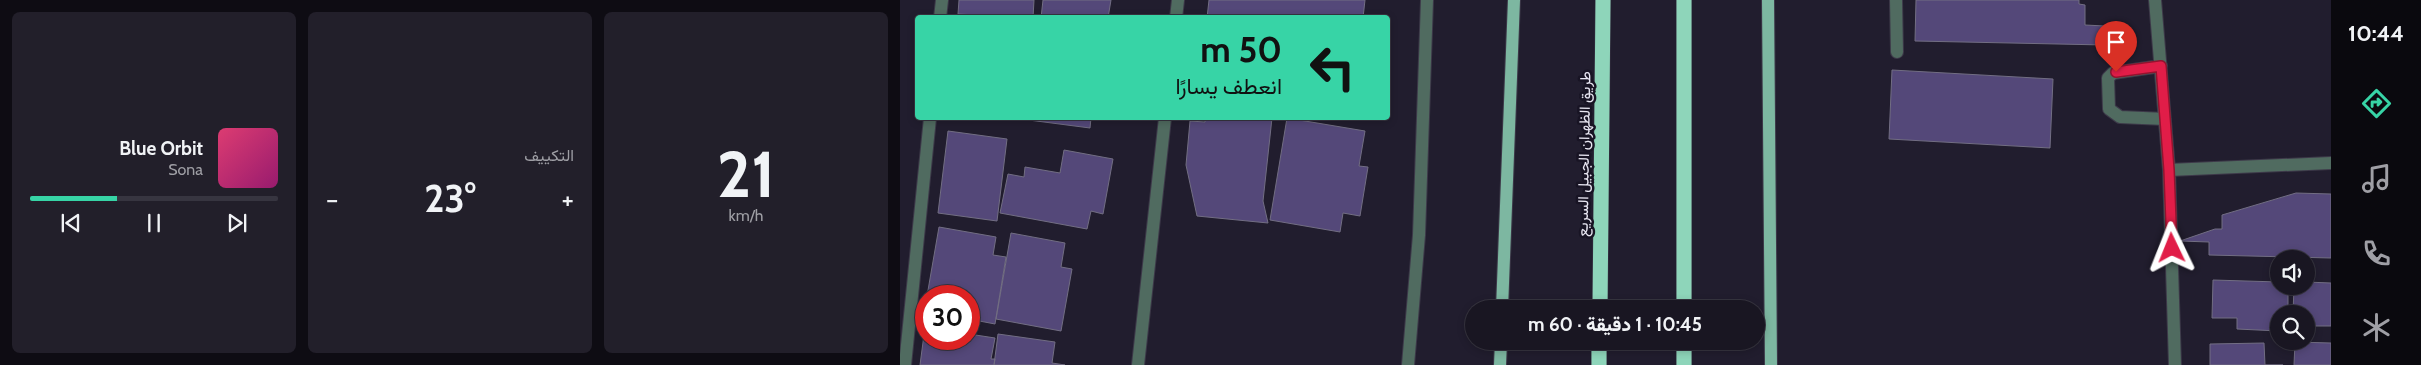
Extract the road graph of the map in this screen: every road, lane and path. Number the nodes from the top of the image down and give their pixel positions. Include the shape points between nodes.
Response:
1 (942, 0) edge
2 (1178, 0) edge
3 (1427, 0) edge
4 (1514, 0) edge
5 (1603, 0) edge
6 (1684, 0) edge
7 (1768, 0) edge
8 (1896, 0) edge
9 (2155, 0) edge
10 (940, 15) edge
11 (1176, 15) edge
12 (1897, 52) dead end
13 (2161, 66) junction
14 (2165, 119) junction
15 (930, 120) edge
16 (1165, 120) edge
17 (2331, 163) edge
18 (2169, 170) junction
19 (1502, 300) edge
20 (1600, 300) edge
21 (1684, 300) edge
22 (1501, 350) edge
23 (1599, 350) edge
24 (1684, 350) edge
25 (905, 365) edge
26 (1138, 365) edge
27 (1408, 365) edge
28 (1500, 365) edge
29 (1599, 365) edge
30 (1684, 365) edge
31 (1771, 365) edge
32 (2176, 365) edge

1 - 10 street
2 - 11 street
3 - 27 street via 1419,235
4 - 19 main road
5 - 20 highway, طريق الظهران الجبيل السريع
6 - 21 highway
7 - 31 main road
8 - 12 street
9 - 13 street
13 - 14 street
13 - 14 street via 2113,73 2108,78 2109,109 2120,118
14 - 18 street
15 - 25 street
16 - 26 street
17 - 18 street
18 - 32 street
22 - 28 main road
23 - 29 highway
24 - 30 highway

